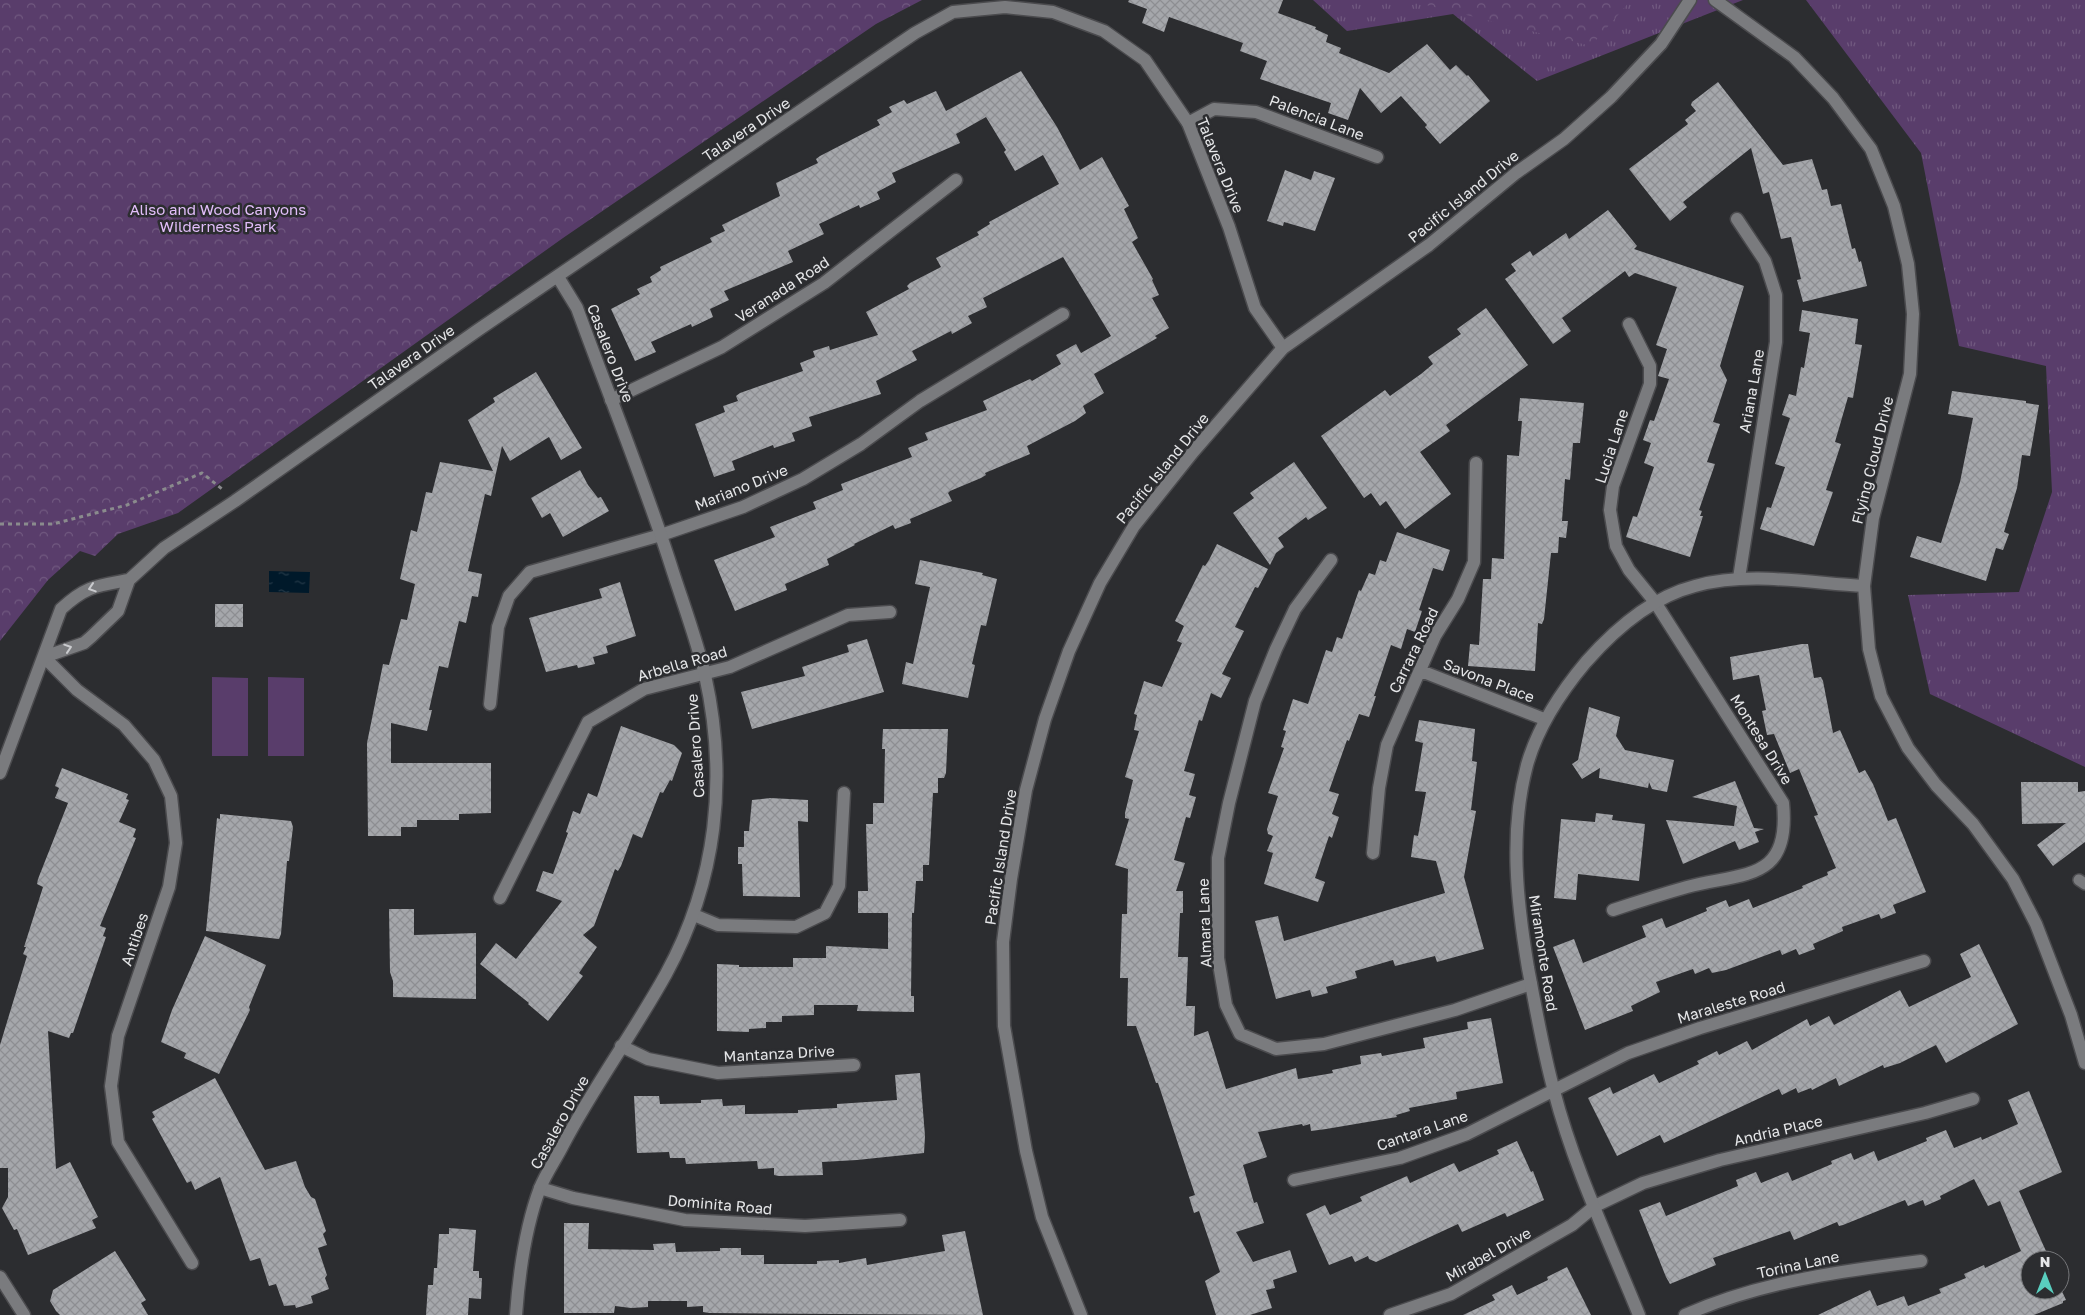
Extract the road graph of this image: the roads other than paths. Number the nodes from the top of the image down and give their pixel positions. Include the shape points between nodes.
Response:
1 (1690, 0) edge
2 (1715, 0) edge
3 (1188, 122) junction
4 (1378, 157) dead end
5 (956, 180) dead end
6 (1736, 220) dead end
7 (558, 276) junction
8 (1063, 314) dead end
9 (1629, 324) dead end
10 (1283, 348) junction
11 (611, 400) junction
12 (1476, 463) dead end
13 (661, 536) junction
14 (1332, 560) dead end
15 (1739, 578) junction
16 (129, 580) junction
17 (1864, 586) junction
18 (1655, 602) junction
19 (890, 612) dead end
20 (44, 657) junction
21 (1421, 671) junction
22 (705, 674) junction
23 (490, 704) dead end
24 (1544, 720) junction
25 (0, 772) edge
26 (844, 793) dead end
27 (1374, 853) dead end
28 (500, 898) dead end
29 (1613, 910) dead end
30 (694, 915) junction
31 (1924, 961) dead end
32 (1531, 984) junction
33 (621, 1046) junction
34 (2085, 1063) edge
35 (854, 1065) dead end
36 (1554, 1091) junction
37 (1973, 1099) dead end
38 (1294, 1180) dead end
39 (540, 1188) junction
40 (1595, 1206) junction
41 (900, 1220) dead end
42 (1921, 1261) dead end
43 (192, 1263) dead end
44 (0, 1277) edge
45 (24, 1315) edge
46 (516, 1315) edge
47 (1081, 1315) edge
48 (1390, 1315) edge
49 (1639, 1315) edge
50 (1684, 1315) edge

1 - 10 street, Pacific Island Drive via 1660,44 1611,97 1564,139 1516,173 1429,245
2 - 17 street, Flying Cloud Drive via 1794,57 1833,98 1871,149 1894,206 1908,264 1913,314 1910,374 1873,518
3 - 4 street, Palencia Lane via 1214,109 1256,112
3 - 7 street, Talavera Drive via 1145,60 1104,31 1053,12 1006,7 953,12 915,33
3 - 10 street, Talavera Drive via 1256,308
5 - 11 street, Veranada Road via 824,283 722,348
6 - 15 street, Ariana Lane via 1765,261 1776,295 1776,342
7 - 11 street, Casalero Drive via 577,308
7 - 16 street, Talavera Drive via 164,548
8 - 13 street, Mariano Drive via 920,400 862,444 803,479 743,507
9 - 18 street, Lucia Lane via 1650,366 1650,384 1613,486 1610,510 1616,546 1629,570
10 - 47 street, Pacific Island Drive via 1134,526 1100,583 1069,652 1045,720 1026,790 1003,942 1004,1026 1026,1152 1042,1217
11 - 13 street, Casalero Drive
12 - 21 street, Carrara Road via 1474,562 1458,599 1435,636
13 - 22 street, Casalero Drive
13 - 23 street, Mariano Drive via 530,572 509,596 498,627
14 - 32 street, Almara Lane via 1295,609 1276,649 1255,701 1229,803 1218,858 1218,958 1226,1005 1240,1034 1276,1049 1324,1044 1455,1010
15 - 17 street, Miramonte Road
15 - 18 street, Miramonte Road via 1694,586
20 -> 16 street, Talavera Drive via 84,643 91,637 118,611
16 -> 20 street via 98,585 80,592 67,603 61,609
17 - 34 street, Flying Cloud Drive via 1869,649 1881,696 1908,748 1936,785 1973,824 2013,879 2036,924
18 - 24 street, Miramonte Road via 1602,643
18 - 29 street, Montesa Drive via 1783,803 1785,827 1778,851 1763,868 1742,878 1688,887
19 - 22 street, Arbella Road via 848,615 730,667
20 - 25 street
20 - 43 street, Antibes via 77,690 124,725 154,760 171,796 176,843 169,887 118,1036 111,1086 118,1142
21 - 24 street, Savona Place
21 - 27 street, Carrara Road via 1387,746 1379,788
22 - 28 street, Arbella Road via 644,689 588,722
22 - 30 street, Casalero Drive via 715,752 716,806 709,863
24 - 32 street, Miramonte Road via 1527,764 1518,806 1518,910
26 - 30 street via 839,886 825,913 796,926 718,925
30 - 33 street, Casalero Drive via 666,973
31 - 36 street, Maraleste Road via 1700,1028 1628,1053
32 - 36 street, Miramonte Road
33 - 35 street, Mantanza Drive via 648,1059 718,1073
33 - 39 street, Casalero Drive
36 - 38 street, Cantara Lane via 1467,1134 1400,1158
36 - 40 street, Miramonte Road
37 - 40 street, Andria Place via 1720,1160 1643,1183
39 - 41 street, Dominita Road via 573,1198 685,1220 805,1226
39 - 46 street, Casalero Drive via 518,1280
40 - 48 street, Mirabel Drive via 1572,1225 1451,1294
40 - 49 street, Miramonte Road
42 - 50 street, Torina Lane via 1797,1280 1726,1299
44 - 45 street

